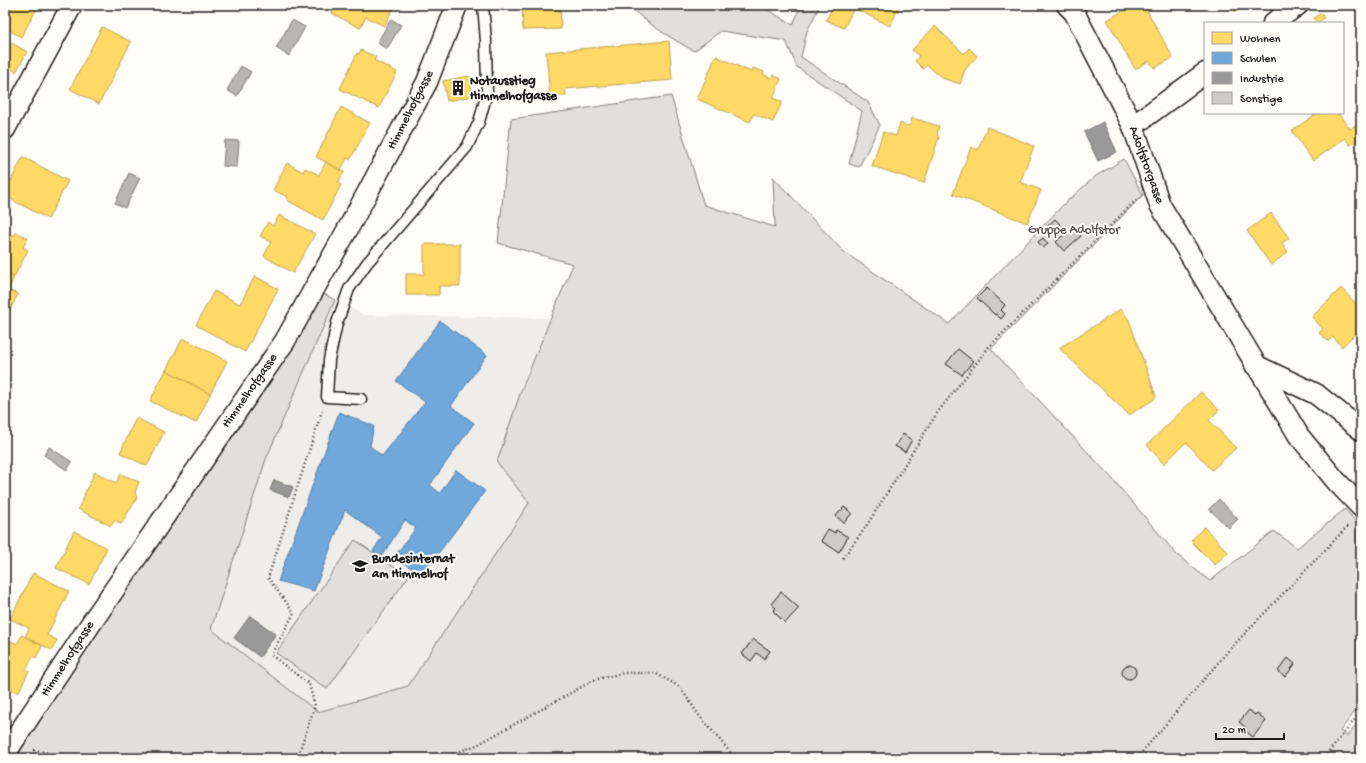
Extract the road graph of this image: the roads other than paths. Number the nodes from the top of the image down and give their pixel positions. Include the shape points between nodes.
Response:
1 (72, 5) edge
2 (457, 5) edge
3 (483, 5) edge
4 (1067, 5) edge
5 (1298, 5) edge
6 (1275, 22) edge
7 (1204, 74) edge
8 (1133, 126) junction
9 (5, 129) edge
10 (1256, 365) junction
11 (361, 399) dead end
12 (1361, 430) edge
13 (1361, 507) edge
14 (5, 754) edge

1 - 9 street
2 - 14 street, Himmelhofgasse via 428,82 285,341 90,625
3 - 11 lane via 487,93 480,122 467,147 367,263 349,289 337,324 329,360 327,397
4 - 8 street, Adolfstorgasse via 1074,12
5 - 6 street
7 - 8 street
8 - 10 street, Adolfstorgasse via 1160,205
10 - 12 street via 1316,394
10 - 13 street, Adolfstorgasse via 1299,436

